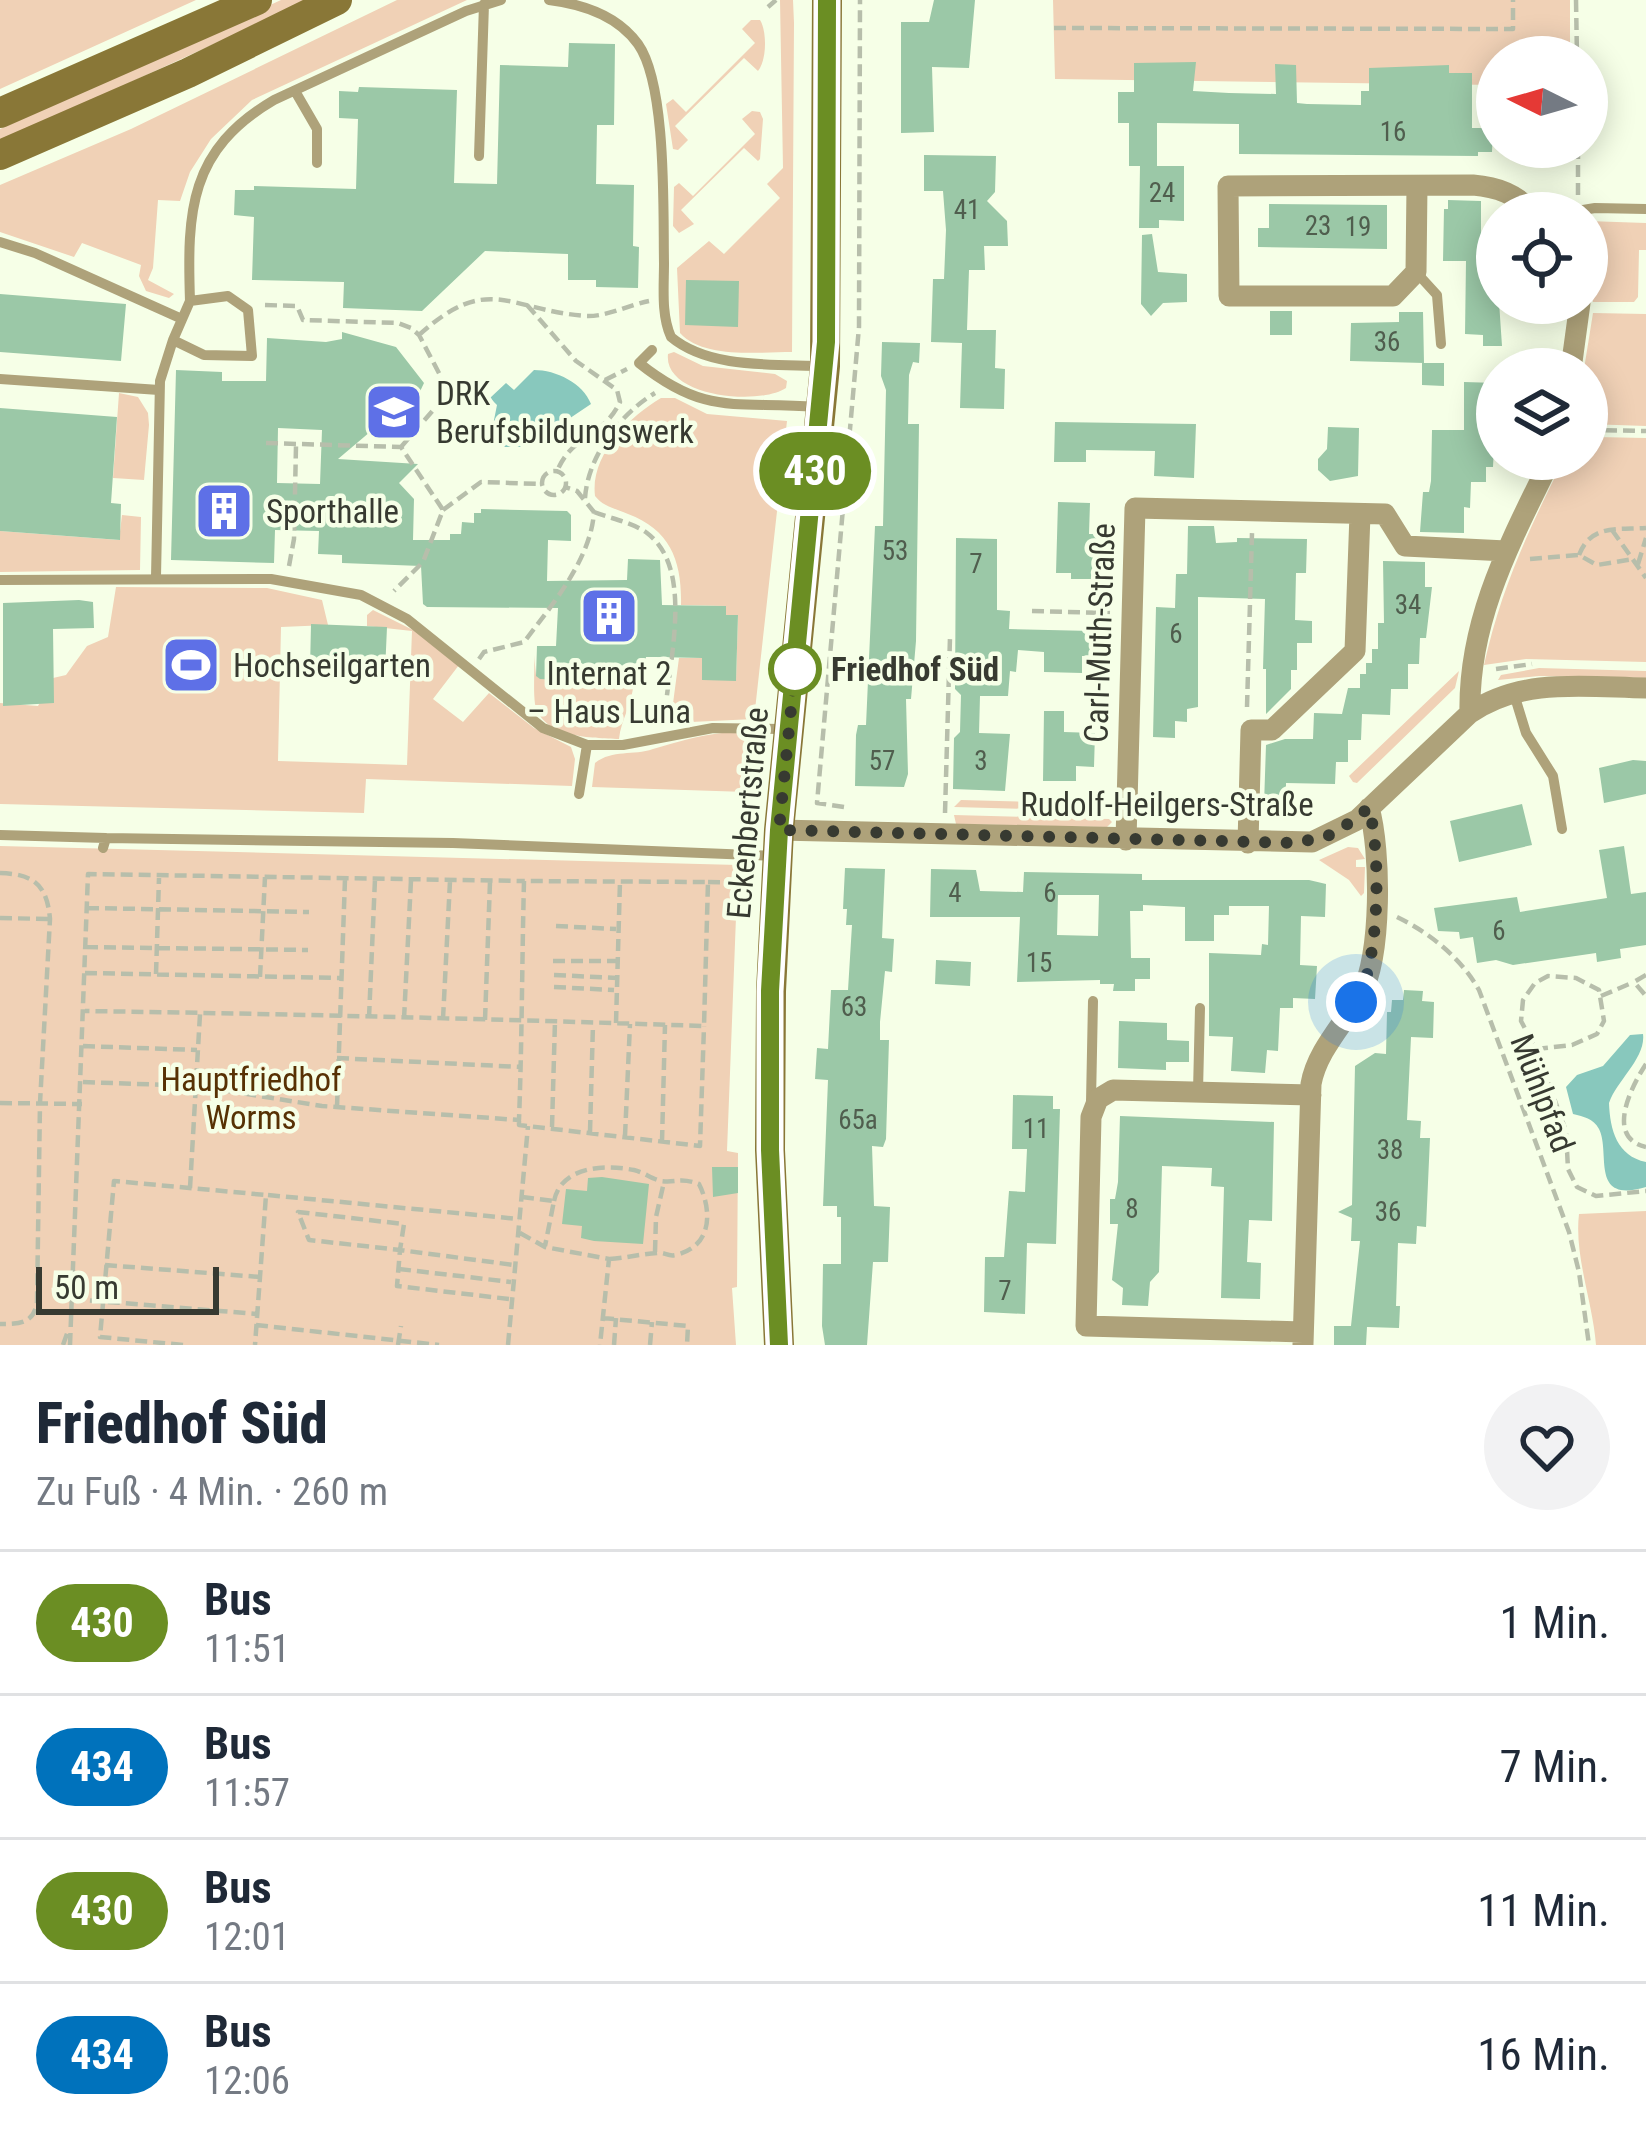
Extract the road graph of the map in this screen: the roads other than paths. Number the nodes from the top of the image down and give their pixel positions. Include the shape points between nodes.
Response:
1 (256, 0) edge
2 (338, 0) edge
3 (501, 0) edge
4 (549, 0) edge
5 (827, 0) edge
6 (484, 4) junction
7 (295, 91) junction
8 (0, 112) edge
9 (0, 155) edge
10 (479, 156) dead end
11 (317, 163) dead end
12 (673, 170) dead end
13 (662, 181) junction
14 (1417, 186) junction
15 (1506, 192) edge
16 (1646, 209) edge
17 (1608, 210) edge
18 (0, 242) edge
19 (676, 251) dead end
20 (664, 262) junction
21 (1416, 272) junction
22 (190, 301) junction
23 (182, 320) junction
24 (173, 340) junction
25 (1441, 344) dead end
26 (652, 350) dead end
27 (825, 366) junction
28 (0, 379) edge
29 (159, 390) junction
30 (821, 407) junction
31 (1541, 480) edge
32 (1360, 514) junction
33 (1504, 555) junction
34 (156, 577) junction
35 (0, 580) edge
36 (1646, 688) edge
37 (1513, 691) junction
38 (1470, 713) junction
39 (789, 730) junction
40 (586, 745) junction
41 (579, 794) dead end
42 (1369, 808) junction
43 (1562, 829) dead end
44 (0, 835) edge
45 (1126, 840) junction
46 (1248, 843) junction
47 (777, 857) junction
48 (1093, 1001) dead end
49 (1200, 1008) dead end
50 (1198, 1091) junction
51 (1311, 1096) junction
52 (1091, 1117) junction
53 (1303, 1338) edge
54 (778, 1345) edge

1 - 8 street
2 - 9 street
3 - 6 lane
4 - 13 lane via 633,31 658,96
5 - 27 street, Eckenbertstraße
6 - 7 lane
6 - 10 lane
7 - 11 lane via 317,129
7 - 22 lane via 238,126 199,178 188,231
12 - 13 lane
13 - 20 lane
14 - 15 street
14 - 21 street
14 - 21 street via 1228,186 1229,296 1393,296
16 - 17 lane
18 - 23 lane
19 - 20 lane
20 - 27 lane via 671,337 684,348 713,358
21 - 25 lane via 1437,295
22 - 23 lane
22 - 24 lane via 228,296 243,305 252,356 204,355
23 - 24 lane
24 - 29 lane
26 - 30 lane via 639,363 709,403
27 - 30 street, Eckenbertstraße
28 - 29 lane
29 - 34 lane
30 - 39 street, Eckenbertstraße
31 - 33 street
32 - 33 street via 1385,514 1405,546
32 - 45 street, Carl-Muth-Straße via 1135,508
32 - 46 street via 1355,650 1273,730 1251,730
33 - 38 street via 1474,651
34 - 35 lane
34 - 40 lane via 280,581 361,595 472,668 543,728
36 - 37 street, Rudolf-Heilgers-Straße
37 - 38 street, Rudolf-Heilgers-Straße
37 - 43 lane via 1526,733 1553,776
38 - 42 street, Rudolf-Heilgers-Straße
39 - 40 lane via 713,728
39 - 47 street, Eckenbertstraße
40 - 41 lane
42 - 46 street, Rudolf-Heilgers-Straße via 1324,838
42 - 51 street via 1375,851 1367,981 1319,1060
44 - 47 lane
45 - 46 street, Rudolf-Heilgers-Straße
45 - 47 street, Rudolf-Heilgers-Straße via 945,836
47 - 54 street, Eckenbertstraße via 769,1060
48 - 52 lane
49 - 50 lane
50 - 51 street
50 - 52 street via 1113,1090
51 - 53 street
52 - 53 street via 1086,1326

